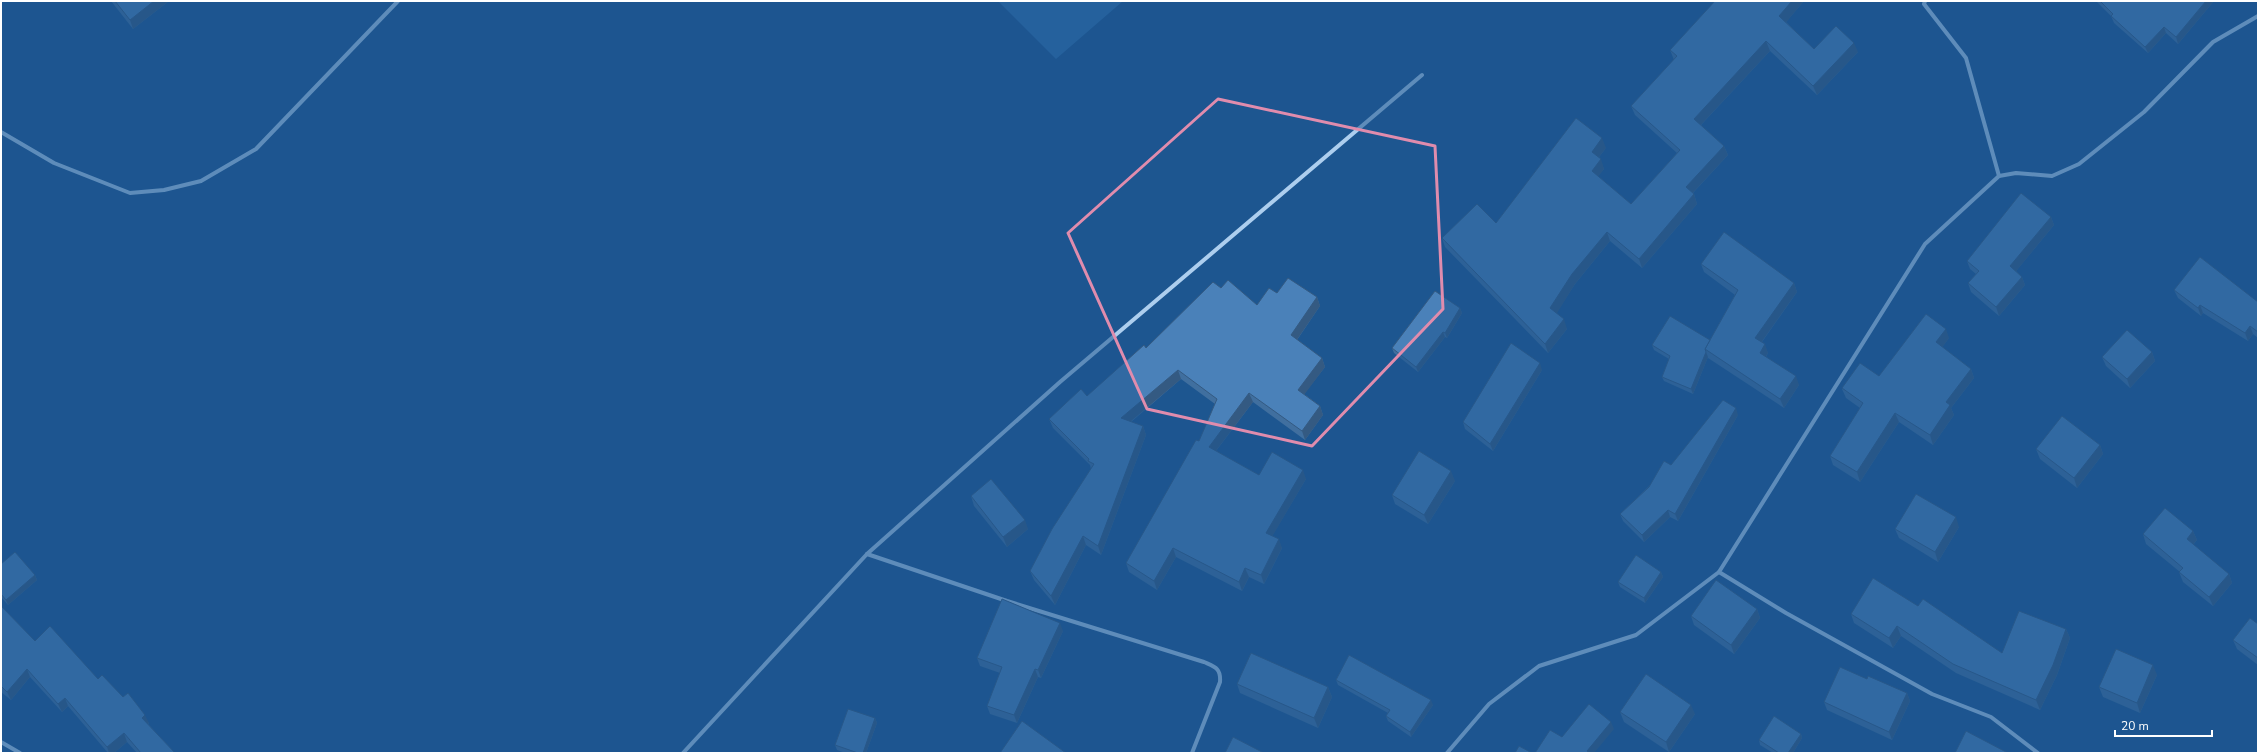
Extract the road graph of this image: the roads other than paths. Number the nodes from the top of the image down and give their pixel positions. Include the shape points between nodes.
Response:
1 (398, 1) edge
2 (1926, 1) edge
3 (2258, 16) edge
4 (1422, 75) dead end
5 (1, 132) edge
6 (1999, 176) junction
7 (867, 554) junction
8 (1720, 572) junction
9 (1, 742) edge
10 (20, 753) edge
11 (683, 753) edge
12 (1192, 753) edge
13 (1446, 753) edge
14 (2038, 753) edge

1 - 5 street via 256,149 201,181 164,190 130,193 54,163
2 - 6 street via 1924,4 1966,58
3 - 6 street via 2213,42 2144,112 2079,164 2052,176 2016,173
4 - 7 street via 1060,382
6 - 8 street via 1925,244
7 - 11 street
7 - 12 street via 1218,668 1221,673 1220,682
8 - 13 street via 1636,635 1539,666 1489,704
8 - 14 street via 1786,613 1932,694 1991,717
9 - 10 street

